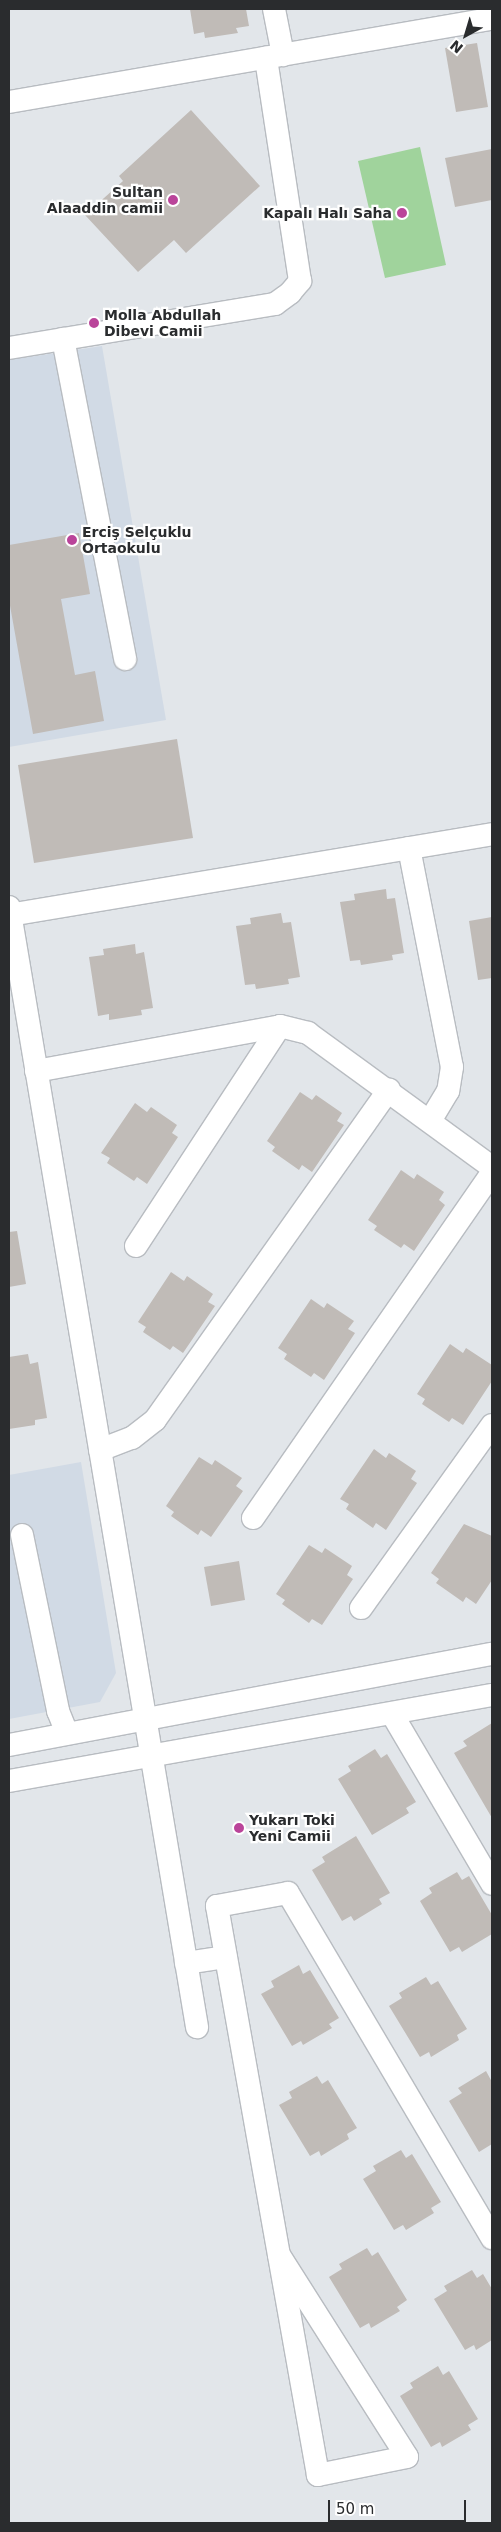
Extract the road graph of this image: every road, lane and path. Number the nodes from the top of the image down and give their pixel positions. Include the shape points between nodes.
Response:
1 (274, 9) edge
2 (492, 20) edge
3 (274, 56) junction
4 (9, 102) edge
5 (63, 339) junction
6 (9, 348) edge
7 (125, 659) dead end
8 (492, 834) edge
9 (409, 848) junction
10 (9, 912) edge
11 (280, 1026) junction
12 (36, 1071) junction
13 (389, 1090) junction
14 (430, 1121) junction
15 (492, 1167) edge
16 (492, 1173) edge
17 (136, 1246) dead end
18 (492, 1425) edge
19 (100, 1450) junction
20 (492, 1455) edge
21 (470, 1456) junction
22 (253, 1518) dead end
23 (22, 1535) dead end
24 (361, 1608) dead end
25 (492, 1654) edge
26 (492, 1695) edge
27 (392, 1714) junction
28 (146, 1718) junction
29 (67, 1733) junction
30 (9, 1745) edge
31 (154, 1757) junction
32 (9, 1781) edge
33 (492, 1884) edge
34 (226, 1957) junction
35 (186, 1962) junction
36 (197, 2027) dead end
37 (468, 2199) junction
38 (492, 2202) edge
39 (492, 2238) edge
40 (279, 2255) junction

1 - 3 street
2 - 3 street
3 - 4 street
3 - 5 street via 300,282 275,304
5 - 6 street
5 - 7 street
8 - 9 street
9 - 10 street
9 - 14 street via 452,1067 448,1091
10 - 12 street
11 - 12 street
11 - 13 street via 308,1033
11 - 17 street
12 - 19 street
13 - 14 street
13 - 19 street via 155,1420 132,1438
14 - 15 street
16 - 22 street
18 - 21 street
19 - 28 street
20 - 21 street
21 - 24 street
23 - 29 street via 58,1711
25 - 28 street
26 - 27 street
27 - 31 street
27 - 33 street
28 - 29 street
28 - 31 street
29 - 30 street
31 - 32 street
31 - 35 street
34 - 35 street
34 - 37 street via 217,1906 288,1893
34 - 40 street
35 - 36 street
37 - 38 street
37 - 39 street
40 - 40 street via 318,2475 407,2458 284,2263

